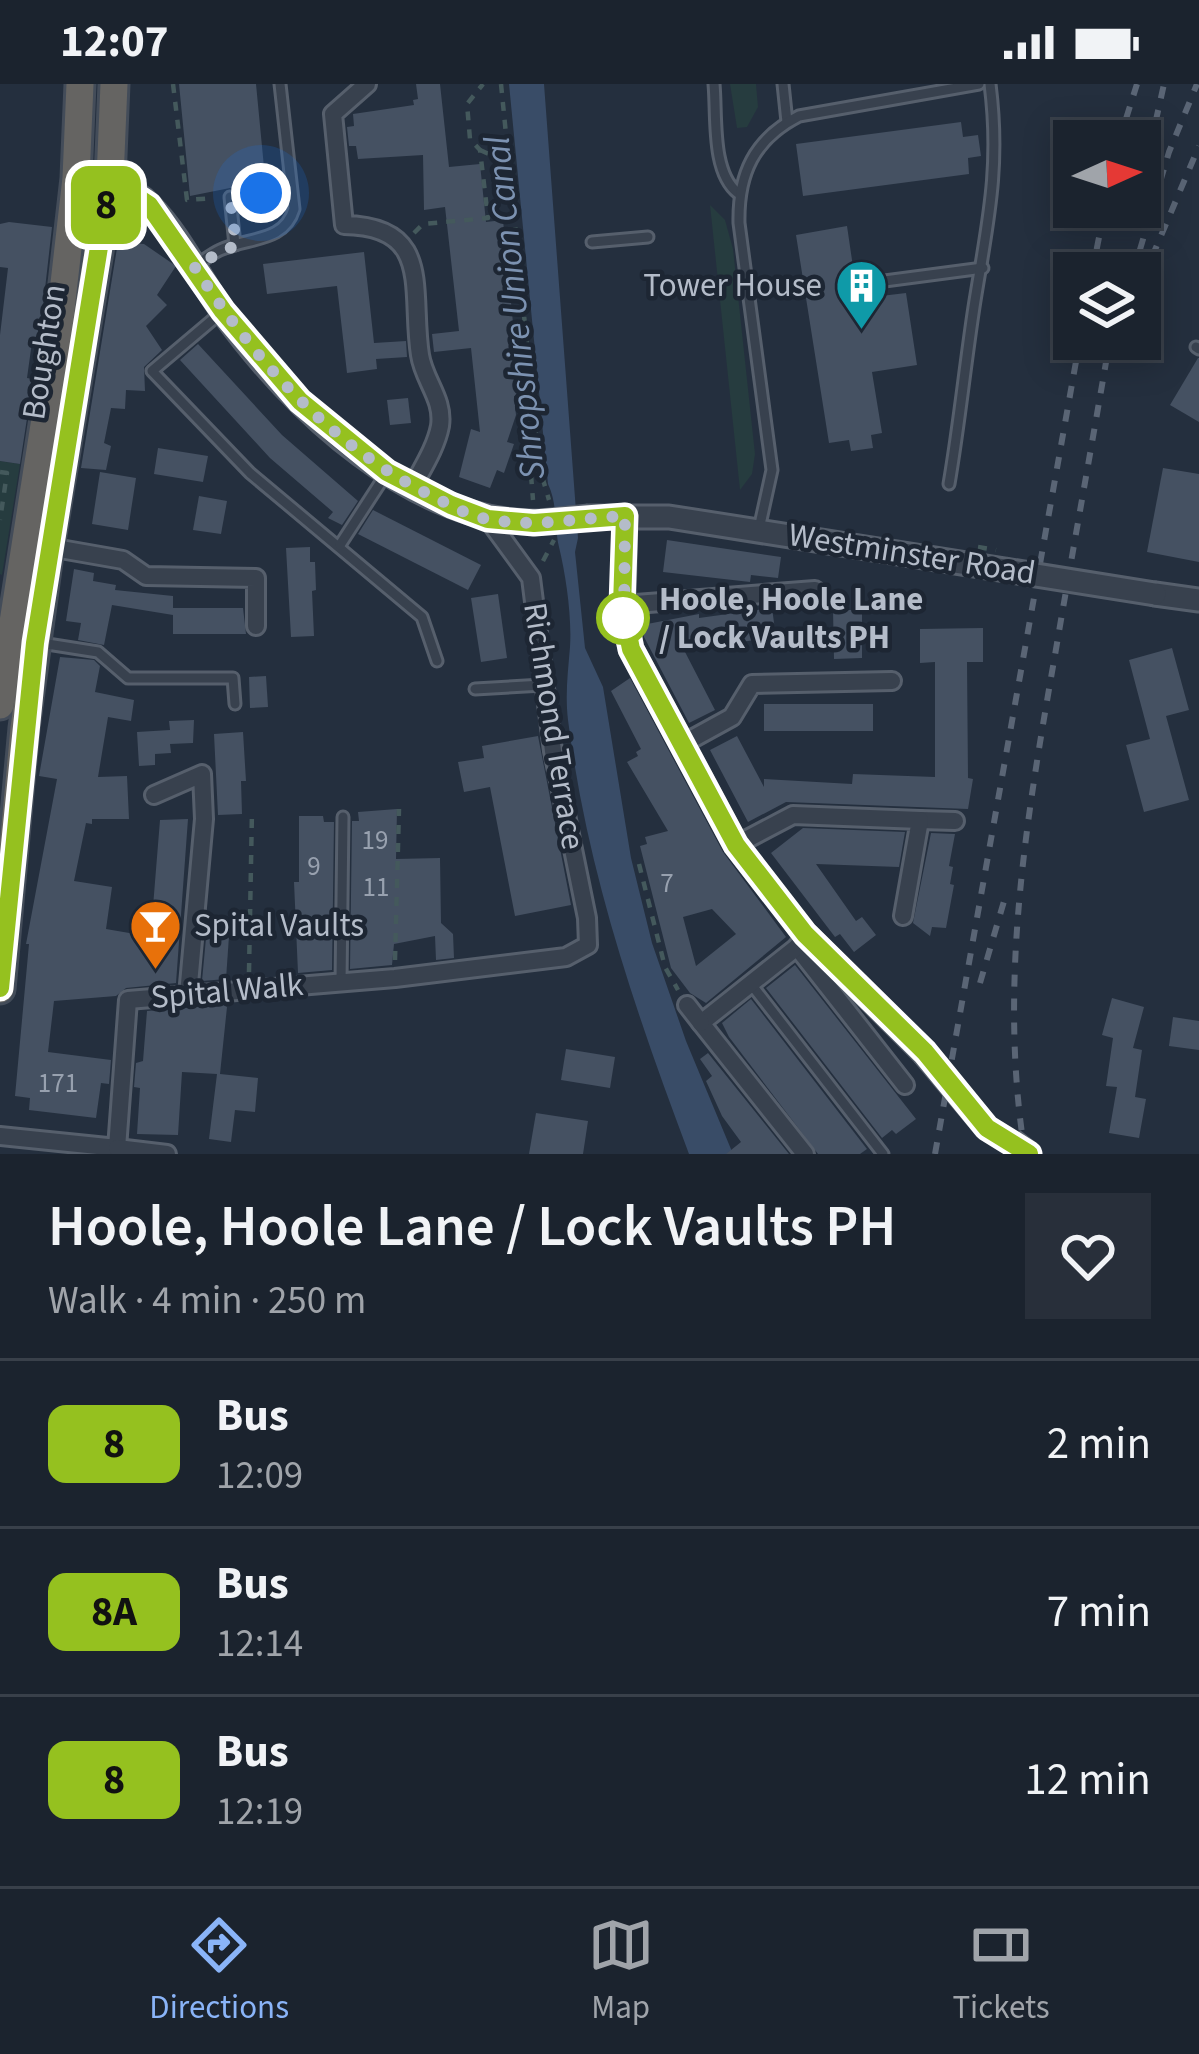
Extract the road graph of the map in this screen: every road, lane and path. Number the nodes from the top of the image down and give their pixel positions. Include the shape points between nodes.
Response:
1 (80, 84) edge
2 (114, 84) edge
3 (173, 84) edge
4 (280, 84) edge
5 (367, 84) edge
6 (483, 84) edge
7 (500, 84) edge
8 (714, 84) edge
9 (783, 84) edge
10 (979, 84) edge
11 (990, 84) edge
12 (787, 122) junction
13 (481, 150) junction
14 (508, 156) junction
15 (76, 178) junction
16 (110, 179) junction
17 (292, 190) junction
18 (738, 193) junction
19 (230, 196) junction
20 (648, 237) dead end
21 (592, 242) dead end
22 (403, 244) junction
23 (236, 245) junction
24 (194, 266) junction
25 (983, 268) junction
26 (878, 282) dead end
27 (223, 311) junction
28 (533, 399) junction
29 (0, 472) edge
30 (387, 472) junction
31 (542, 484) junction
32 (949, 484) dead end
33 (413, 486) junction
34 (625, 516) junction
35 (488, 519) junction
36 (0, 520) edge
37 (548, 523) junction
38 (759, 529) junction
39 (340, 545) junction
40 (49, 548) junction
41 (543, 559) dead end
42 (815, 590) dead end
43 (9, 594) edge
44 (1194, 600) edge
45 (622, 605) junction
46 (256, 626) dead end
47 (35, 643) junction
48 (437, 661) dead end
49 (892, 681) dead end
50 (543, 685) junction
51 (475, 689) dead end
52 (235, 704) dead end
53 (0, 705) edge
54 (681, 745) junction
55 (154, 795) dead end
56 (399, 809) dead end
57 (252, 811) dead end
58 (343, 818) dead end
59 (920, 820) junction
60 (955, 821) dead end
61 (736, 845) junction
62 (639, 864) dead end
63 (903, 916) dead end
64 (801, 941) junction
65 (588, 945) joint
66 (395, 978) junction
67 (341, 982) junction
68 (751, 984) junction
69 (0, 989) edge
70 (248, 989) junction
71 (188, 995) junction
72 (687, 1005) joint
73 (701, 1023) junction
74 (905, 1084) dead end
75 (0, 1136) edge
76 (117, 1148) junction
77 (1021, 1148) edge
78 (167, 1154) edge
79 (805, 1154) edge
80 (883, 1154) edge

1 - 15 highway, Boughton
2 - 16 highway, Boughton
3 - 19 path via 187,200
4 - 17 lane
5 - 22 street via 333,115 344,225 383,229
6 - 13 path via 466,104 470,139
7 - 14 path
8 - 18 lane via 723,172
9 - 12 lane
10 - 12 lane
11 - 25 lane via 997,136
12 - 18 lane via 754,154
13 - 14 path
13 - 22 path via 488,218 423,224
14 - 28 path
15 - 16 street
15 - 43 highway, Boughton via 58,336
16 - 24 street via 149,205
16 - 40 highway, Boughton
17 - 19 path
17 - 23 lane via 294,209 282,231
18 - 38 lane via 772,470
19 - 23 lane
20 - 21 lane
22 - 33 street via 420,356 441,420
23 - 24 lane
24 - 27 street
25 - 26 lane
25 - 32 lane
27 - 30 street via 300,401
27 - 39 lane via 152,371 250,473
28 - 31 path
28 - 31 path via 533,500 542,499
29 - 36 path via 8,473
30 - 33 street
30 - 39 lane
31 - 37 path
33 - 35 street
34 - 37 street, Westminster Road, bridge
34 - 38 street, Westminster Road
34 - 45 street
35 - 37 street, Westminster Road
35 - 50 street, Richmond Terrace via 531,578
37 - 41 path
38 - 44 street, Westminster Road, bridge
39 - 48 lane via 422,617
40 - 46 street via 123,560 146,575 256,578
40 - 47 highway, Boughton
42 - 45 street
43 - 53 highway, Boughton
45 - 54 street via 631,649
47 - 52 lane via 98,652 128,678 233,678
47 - 69 highway, Boughton
49 - 54 street via 752,685 732,718
50 - 51 lane
50 - 65 street, Richmond Terrace
54 - 61 street
55 - 71 street via 202,774
56 - 66 path
57 - 70 path
58 - 67 lane
59 - 60 street
59 - 61 street via 793,815
59 - 63 street
61 - 64 street
62 - 72 path via 665,968
64 - 68 street
64 - 74 street
64 - 77 street, bridge via 925,1052 987,1128
65 - 66 street, Spital Walk via 566,957
66 - 67 street, Spital Walk
67 - 70 street, Spital Walk
68 - 73 street
68 - 80 lane
70 - 71 street, Spital Walk
71 - 76 street, Spital Walk via 128,1000
72 - 73 street
73 - 79 street
75 - 76 street
76 - 78 street

